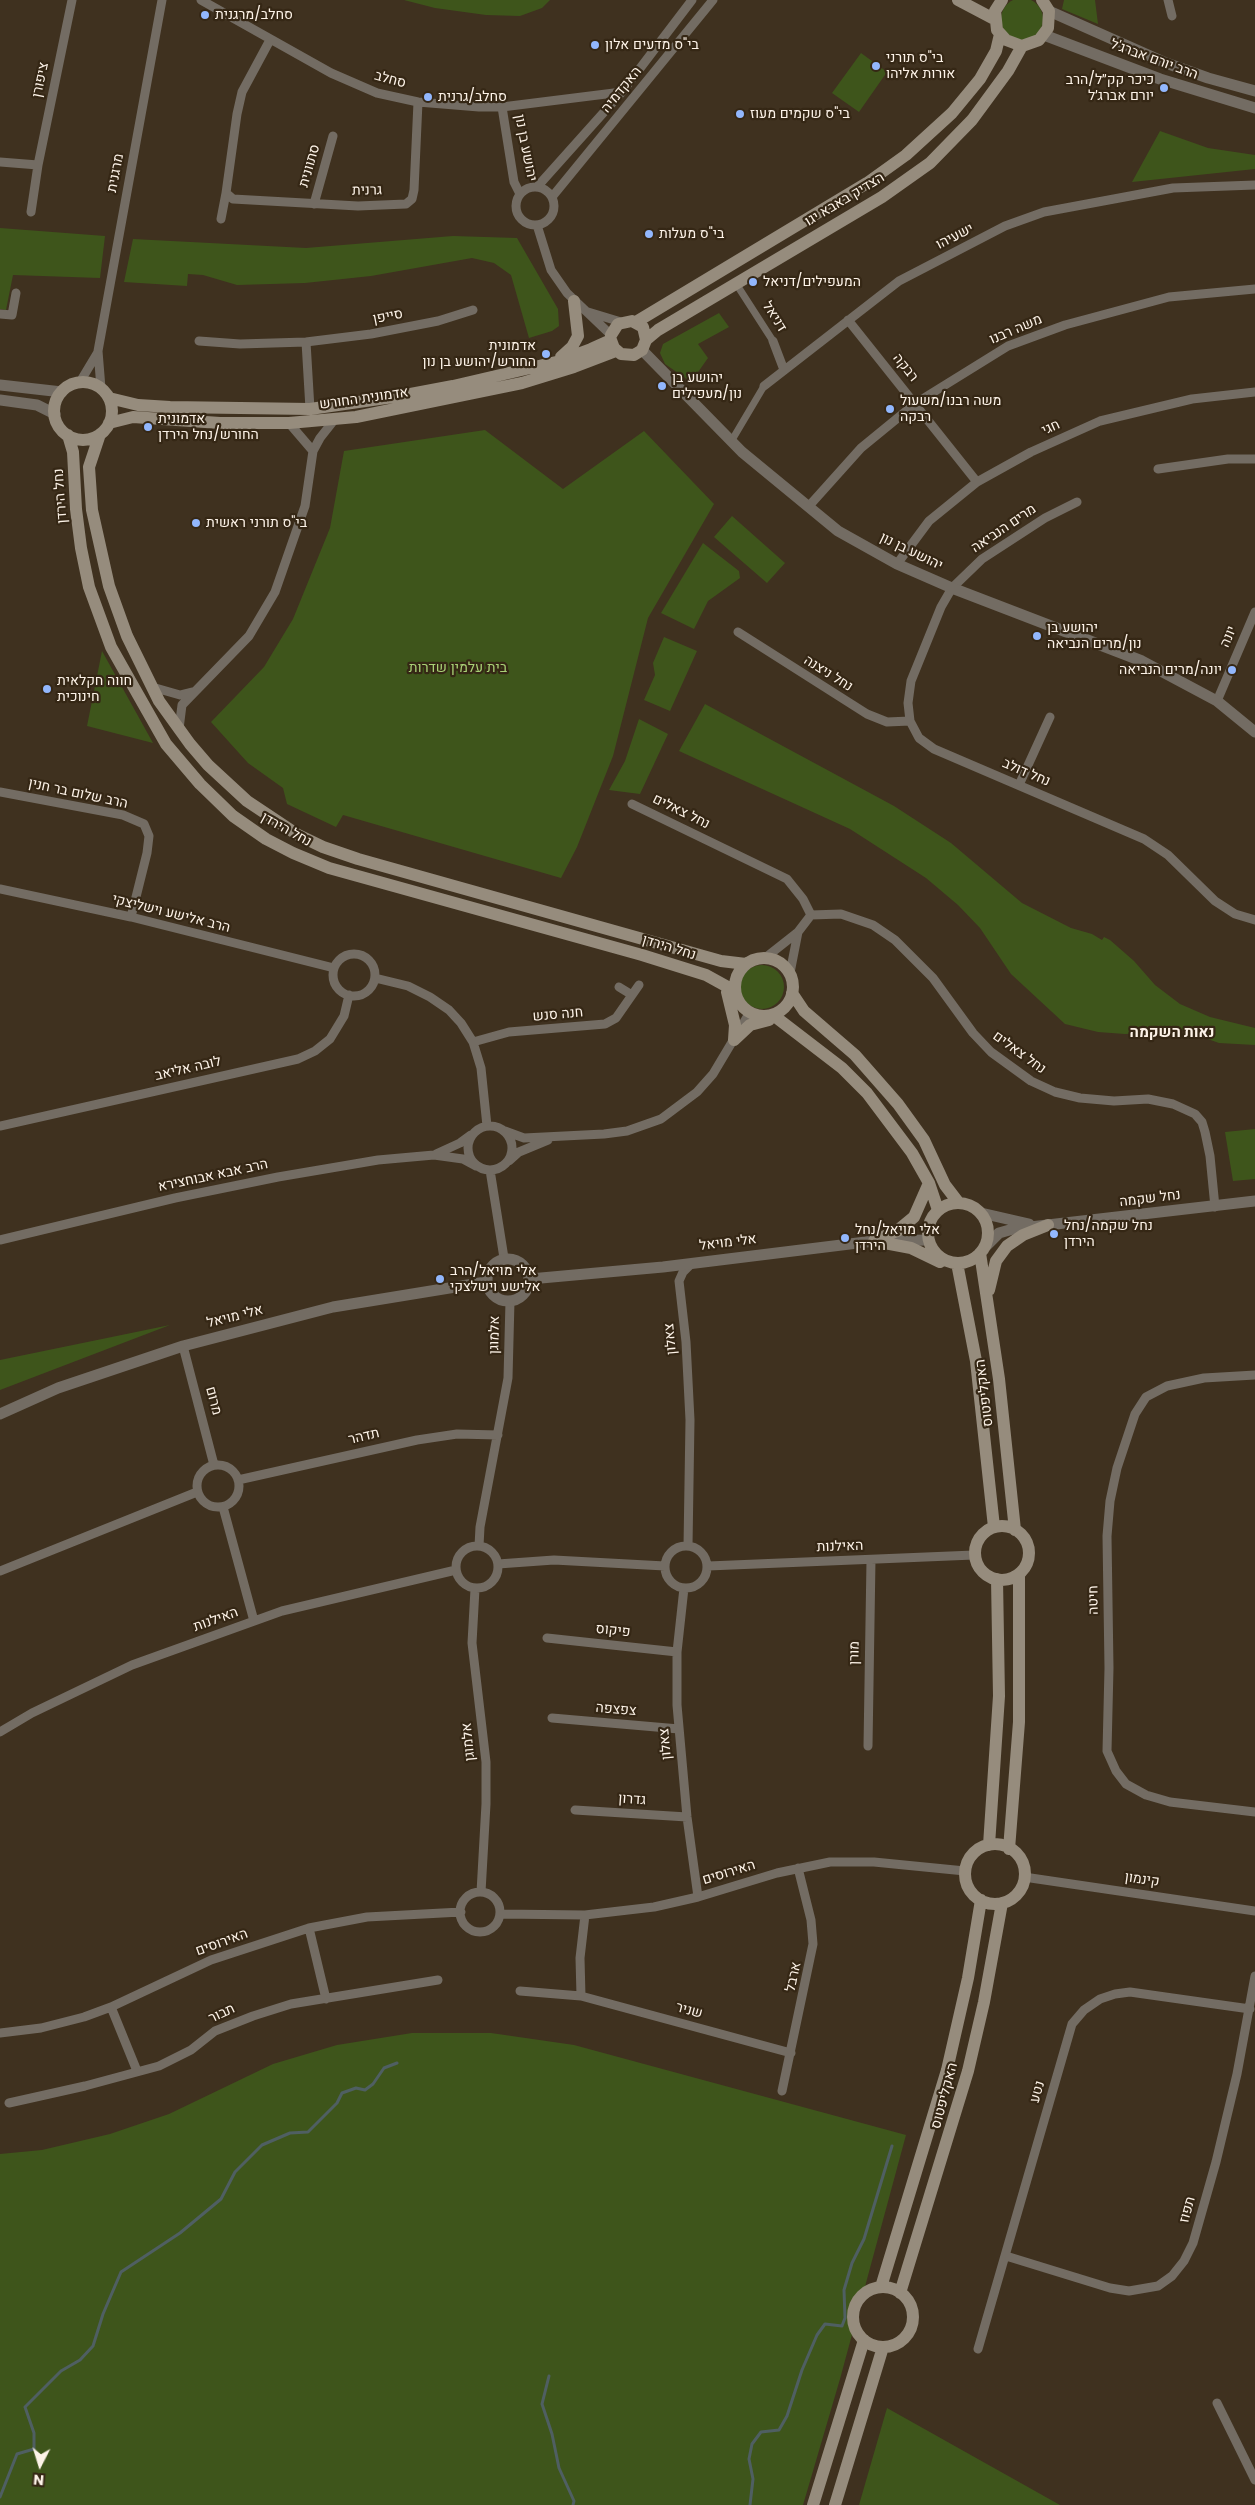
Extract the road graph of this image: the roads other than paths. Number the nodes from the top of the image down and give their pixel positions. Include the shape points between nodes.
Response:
1 (72, 0) edge
2 (162, 0) edge
3 (201, 0) edge
4 (692, 0) edge
5 (712, 0) edge
6 (958, 0) edge
7 (1002, 0) edge
8 (1168, 0) edge
9 (1045, 3) edge
10 (1172, 16) dead end
11 (994, 20) junction
12 (1000, 34) junction
13 (1044, 35) junction
14 (270, 40) junction
15 (1022, 46) junction
16 (1255, 91) edge
17 (622, 92) junction
18 (418, 102) junction
19 (502, 107) junction
20 (1255, 108) edge
21 (333, 136) dead end
22 (0, 162) edge
23 (38, 165) junction
24 (1255, 185) edge
25 (537, 187) junction
26 (226, 193) junction
27 (520, 194) junction
28 (552, 197) junction
29 (314, 204) junction
30 (31, 212) dead end
31 (221, 219) dead end
32 (537, 225) junction
33 (735, 282) junction
34 (1255, 290) edge
35 (16, 293) dead end
36 (574, 301) junction
37 (473, 310) dead end
38 (584, 312) junction
39 (0, 314) edge
40 (848, 320) junction
41 (621, 322) junction
42 (636, 322) junction
43 (773, 341) joint
44 (199, 342) dead end
45 (306, 342) junction
46 (612, 342) junction
47 (644, 345) junction
48 (98, 351) junction
49 (556, 362) junction
50 (784, 370) junction
51 (80, 382) junction
52 (0, 385) edge
53 (764, 386) joint
54 (101, 388) junction
55 (62, 392) junction
56 (1255, 392) edge
57 (110, 398) junction
58 (0, 400) edge
59 (916, 402) junction
60 (310, 409) junction
61 (55, 414) junction
62 (335, 419) junction
63 (110, 423) junction
64 (289, 423) junction
65 (100, 434) junction
66 (68, 435) junction
67 (732, 440) junction
68 (313, 450) junction
69 (1255, 459) edge
70 (1158, 469) dead end
71 (977, 482) junction
72 (1077, 502) dead end
73 (809, 506) junction
74 (898, 564) junction
75 (952, 588) junction
76 (1255, 612) edge
77 (738, 632) dead end
78 (152, 688) junction
79 (195, 692) junction
80 (1217, 701) junction
81 (1050, 717) dead end
82 (910, 721) junction
83 (179, 728) junction
84 (1255, 732) edge
85 (1020, 785) junction
86 (0, 792) edge
87 (632, 804) dead end
88 (0, 889) edge
89 (810, 914) junction
90 (131, 917) junction
91 (1255, 920) edge
92 (798, 932) junction
93 (765, 958) junction
94 (746, 964) junction
95 (334, 968) junction
96 (790, 974) junction
97 (375, 978) junction
98 (639, 985) dead end
99 (619, 987) dead end
100 (729, 988) junction
101 (792, 993) junction
102 (349, 995) junction
103 (632, 995) junction
104 (750, 1012) junction
105 (776, 1017) junction
106 (734, 1040) junction
107 (473, 1042) junction
108 (0, 1126) edge
109 (487, 1126) junction
110 (505, 1131) junction
111 (474, 1132) junction
112 (552, 1138) junction
113 (434, 1155) junction
114 (508, 1162) junction
115 (476, 1166) junction
116 (490, 1170) junction
117 (928, 1183) junction
118 (1255, 1201) edge
119 (958, 1202) junction
120 (1215, 1206) junction
121 (938, 1210) junction
122 (981, 1213) junction
123 (1048, 1225) junction
124 (0, 1240) edge
125 (874, 1240) junction
126 (929, 1240) junction
127 (983, 1250) junction
128 (504, 1258) junction
129 (692, 1263) junction
130 (957, 1263) junction
131 (663, 1266) junction
132 (530, 1279) junction
133 (679, 1281) junction
134 (486, 1282) junction
135 (962, 1287) junction
136 (988, 1300) junction
137 (510, 1302) junction
138 (183, 1346) junction
139 (1255, 1375) edge
140 (0, 1414) edge
141 (498, 1435) junction
142 (214, 1465) junction
143 (238, 1480) junction
144 (198, 1492) junction
145 (223, 1507) junction
146 (994, 1527) junction
147 (1015, 1530) junction
148 (479, 1546) junction
149 (688, 1546) junction
150 (974, 1555) junction
151 (871, 1560) junction
152 (498, 1564) junction
153 (665, 1566) junction
154 (708, 1566) junction
155 (456, 1570) junction
156 (0, 1571) edge
157 (1018, 1574) junction
158 (997, 1579) junction
159 (684, 1588) junction
160 (475, 1589) junction
161 (254, 1621) junction
162 (547, 1638) dead end
163 (677, 1652) junction
164 (552, 1718) dead end
165 (679, 1729) junction
166 (0, 1732) edge
167 (868, 1746) dead end
168 (575, 1810) dead end
169 (1255, 1812) edge
170 (687, 1817) junction
171 (989, 1845) junction
172 (1009, 1849) junction
173 (798, 1868) junction
174 (965, 1871) junction
175 (1024, 1877) junction
176 (481, 1892) junction
177 (698, 1897) junction
178 (981, 1900) junction
179 (1002, 1903) junction
180 (1255, 1911) edge
181 (461, 1912) junction
182 (500, 1914) junction
183 (585, 1916) junction
184 (308, 1928) junction
185 (1255, 1976) edge
186 (438, 1980) dead end
187 (520, 1991) dead end
188 (581, 1996) junction
189 (326, 1999) junction
190 (111, 2007) junction
191 (1250, 2009) junction
192 (0, 2032) edge
193 (791, 2053) junction
194 (137, 2071) junction
195 (782, 2091) dead end
196 (8, 2103) dead end
197 (1006, 2256) junction
198 (881, 2287) junction
199 (900, 2293) junction
200 (864, 2340) junction
201 (883, 2347) junction
202 (978, 2349) dead end
203 (1217, 2403) dead end
204 (1255, 2480) edge
205 (813, 2505) edge
206 (835, 2505) edge

1 - 23 street, ציפורן
2 - 48 street, מרגנית
3 - 14 street, סחלב
4 - 17 street, האקדמיה
5 - 28 street, האקדמיה
6 - 11 main road
7 - 11 main road
8 - 10 street
9 - 13 main road via 1048,28
9 - 16 street, הרב יורם אברג'ל via 1166,63
11 - 12 main road
12 - 15 main road
12 - 42 main road, הצדיק באבא יגו via 996,51 980,79 952,113 906,155 867,183
13 - 15 main road via 1034,43
13 - 20 street, הרב יורם אברג'ל via 1178,85
14 - 18 street, סחלב via 377,93
14 - 26 street via 242,92
15 - 33 main road, הצדיק באבא יגו via 972,120 930,163 882,197
17 - 19 street, סחלב
17 - 25 street, האקדמיה
18 - 19 street, סחלב
18 - 29 street, גרנית via 412,199 406,204
19 - 27 street, יהושע בן נון via 514,182
21 - 29 street, סתוונית
22 - 23 street
23 - 30 street, ציפורן
24 - 40 street, ישעיהו via 1173,188 1044,212 1005,226 899,281
25 - 27 street, יהושע בן נון
25 - 28 street, יהושע בן נון
26 - 29 street, גרנית via 234,199
26 - 31 street
27 - 32 street, יהושע בן נון via 516,206 520,219
28 - 32 street via 552,215
32 - 36 street via 551,270
33 - 43 street, דניאל
33 - 47 main road, הצדיק באבא יגו via 658,330
34 - 59 street, משה רבנו via 1169,297 1065,325 1008,346
35 - 39 street via 12,315
36 - 38 street
36 - 49 main road via 578,336 572,347
37 - 45 street, סייפן via 438,321 371,334
38 - 41 street
38 - 46 street
40 - 50 street, ישעיהו
40 - 59 street, רבקה
41 - 42 main road
41 - 46 main road via 614,328
42 - 47 main road via 644,330
43 - 50 street, דניאל
44 - 45 street, סייפן
45 - 60 street
46 - 47 main road via 628,356
46 - 49 main road, אדמונית החורש
46 - 62 main road, אדמונית החורש via 581,365 522,383 418,406
47 - 67 street, יהושע בן נון
48 - 51 street, מרגנית
48 - 54 street, מרגנית
49 - 60 main road, אדמונית החורש via 400,396
50 - 53 street, ישעיהו
51 - 54 main road via 90,382
51 - 55 main road
52 - 55 street
53 - 67 street, ישעיהו
54 - 57 main road
55 - 61 main road
56 - 71 street, חגי via 1192,399 1100,421
57 - 60 main road, אדמונית החורש via 138,405 170,407
57 - 63 main road
58 - 61 street via 37,406
59 - 71 street, רבקה
59 - 73 street, משה רבנו via 862,448
61 - 66 main road via 60,427
62 - 64 main road, אדמונית החורש
62 - 68 street
63 - 64 main road, אדמונית החורש via 133,417 220,423
63 - 65 main road
64 - 68 street
65 - 66 main road via 84,439
65 - 78 main road, נחל הירדן via 89,466 92,510 101,555 127,636
66 - 100 main road, נחל הירדן via 73,452 76,509 89,588 111,647 166,744 233,816 275,844 329,868 642,955 706,975
67 - 73 street, יהושע בן נון via 742,452
68 - 79 street via 306,506 275,592 249,636
69 - 70 street via 1228,459
71 - 74 street, חגי via 929,521
72 - 75 street, מרים הנביאה via 1045,518 982,559
73 - 74 street, יהושע בן נון via 838,531
74 - 75 street, יהושע בן נון
75 - 80 street, יהושע בן נון via 1134,658
75 - 82 street via 910,681
76 - 80 street, יונה
77 - 82 street, נחל ניצנה via 867,714 887,722
78 - 79 street via 180,695
78 - 83 main road, נחל הירדן
79 - 83 street via 182,705
80 - 84 street, יהושע בן נון
81 - 85 street
82 - 85 street, נחל דולב via 919,738 934,749
83 - 94 main road, נחל הירדן via 208,765 247,801 298,835 323,847 712,959
85 - 91 street, נחל דולב via 1144,839 1168,855 1215,901 1235,914
86 - 90 street, הרב שלום בר חנין via 123,815 144,824 148,836 147,853
87 - 89 street, נחל צאלים via 787,879
88 - 90 street, הרב אלישע וישליצקי
89 - 92 street
89 - 120 street, נחל צאלים via 841,914 873,925 895,940 947,995 973,1033 991,1052 1031,1081 1055,1092 1080,1098 1148,1100 1173,1104 1195,1114 1205,1132
90 - 95 street, הרב אלישע וישליצקי
92 - 93 street
92 - 96 street
93 - 94 main road
93 - 96 main road via 775,960
94 - 100 main road
95 - 97 street via 347,955 361,955 372,964
95 - 102 street via 334,982
96 - 101 main road
97 - 102 street via 364,994
97 - 107 street via 408,986 450,1010
98 - 103 street, חנה סנש
99 - 103 street
100 - 104 main road
100 - 106 main road
101 - 105 main road
101 - 119 main road via 804,1011 855,1055 898,1104 924,1140 945,1185
102 - 108 street, לובה אליאב via 344,1016 330,1039 298,1059
103 - 107 street, חנה סנש via 616,1018 605,1024 509,1032
104 - 105 main road
104 - 106 street
105 - 106 main road via 750,1025
105 - 117 main road via 842,1068 867,1093 912,1153
106 - 112 street via 713,1074 697,1092 660,1119 627,1131
107 - 109 street via 481,1068
109 - 110 street
109 - 111 street
110 - 112 street via 524,1138
110 - 114 street via 512,1145 512,1156
111 - 113 street, הרב אבא אבוחצירא via 460,1143
111 - 115 street via 468,1153
112 - 114 street via 519,1152
113 - 115 street, הרב אבא אבוחצירא via 463,1159
113 - 124 street, הרב אבא אבוחצירא via 378,1160 278,1176
114 - 116 street via 502,1168
115 - 116 street
116 - 128 street
117 - 121 main road
117 - 125 main road via 914,1217 897,1231
118 - 120 street, נחל שקמה
119 - 121 main road
119 - 122 main road
120 - 123 street, נחל שקמה
121 - 126 main road via 929,1223
122 - 123 street, נחל שקמה via 1022,1223
122 - 127 main road via 988,1230
123 - 127 street, נחל שקמה via 999,1234
123 - 136 main road via 1007,1246 996,1261
125 - 126 street, אלי מויאל
125 - 129 street, אלי מויאל
125 - 135 main road via 928,1255 947,1266
126 - 130 main road via 942,1258
127 - 130 main road via 970,1260
127 - 136 main road, האקליפטוס
128 - 132 street via 521,1263
128 - 134 street via 492,1266
129 - 131 street, אלי מויאל
129 - 133 street
130 - 135 main road, האקליפטוס
131 - 132 street, אלי מויאל
131 - 133 street
132 - 137 street via 526,1292
133 - 149 street, צאלון via 690,1420
134 - 137 street via 492,1295
134 - 138 street, אלי מויאל via 333,1307
135 - 146 main road, האקליפטוס via 976,1361
136 - 147 main road, האקליפטוס
137 - 141 street, אלמוגן via 508,1378
138 - 140 street, אלי מויאל via 58,1388
138 - 142 street, מרום
139 - 169 street, חיטה via 1204,1378 1166,1386 1146,1397 1135,1414 1117,1468 1107,1536 1107,1751 1126,1784 1146,1795 1170,1802
141 - 143 street, תדהר via 456,1434 417,1440
141 - 148 street, אלמוגן
142 - 143 street via 230,1468
142 - 144 street via 200,1473
143 - 145 street via 238,1495
144 - 145 street via 206,1503
144 - 156 street
145 - 161 street
146 - 147 main road
146 - 150 main road via 982,1535
147 - 157 main road via 1022,1535 1028,1547 1027,1564
148 - 152 street via 494,1554
148 - 155 street via 463,1551 457,1560
149 - 153 street via 674,1549
149 - 154 street via 702,1552
150 - 151 street, האילנות
150 - 158 main road via 982,1572
151 - 154 street, האילנות
151 - 167 street, מורן
152 - 153 street via 554,1560
152 - 160 street via 493,1582
153 - 159 street via 671,1583
154 - 159 street via 699,1585
155 - 160 street via 464,1585
155 - 161 street, האילנות via 282,1611
157 - 158 main road via 1011,1579
157 - 172 main road via 1019,1722
158 - 171 main road via 998,1706
159 - 163 street, צאלון
160 - 176 street, אלמוגן via 472,1643 486,1762
161 - 166 street, האילנות via 132,1665
162 - 163 street, פיקוס
163 - 165 street, צאלון
164 - 165 street, צפצפה
165 - 170 street, צאלון
168 - 170 street, גדרון
170 - 177 street, צאלון
171 - 172 main road
171 - 174 main road via 973,1854
172 - 175 main road via 1020,1858
173 - 174 street, האירוסים via 830,1862 874,1862
173 - 177 street, האירוסים
173 - 193 street, ארבל via 811,1920 813,1944
174 - 178 main road via 968,1888
175 - 179 main road via 1014,1898
175 - 180 street, קינמון
176 - 181 street via 464,1900
176 - 182 street via 496,1900
177 - 183 street, האירוסים via 654,1908
178 - 179 main road
178 - 198 main road, האקליפטוס via 947,2070
179 - 199 main road, האקליפטוס via 968,2071
181 - 182 street via 464,1924 480,1933 493,1928
181 - 184 street, האירוסים via 367,1917
182 - 183 street, האירוסים
183 - 188 street via 580,1958
184 - 189 street
184 - 190 street, האירוסים via 211,1960
185 - 191 street, תפוז
186 - 189 street, תבור
187 - 188 street, שניר
188 - 193 street, שניר
189 - 194 street, תבור via 291,2004 253,2016 215,2032 191,2050 159,2066
190 - 192 street, האירוסים via 41,2028
190 - 194 street
191 - 197 street, נטע via 1130,1992 1100,1999 1084,2010 1072,2024
191 - 197 street, תפוז via 1216,2162 1193,2243 1172,2276 1158,2286 1129,2291
193 - 195 street, ארבל
194 - 196 street, תבור
197 - 202 street, נטע
198 - 199 main road via 894,2288
198 - 200 main road via 865,2292 853,2310 857,2333
199 - 201 main road via 912,2310 911,2327 906,2336 893,2345
200 - 201 main road
200 - 205 main road
201 - 206 main road
203 - 204 street

